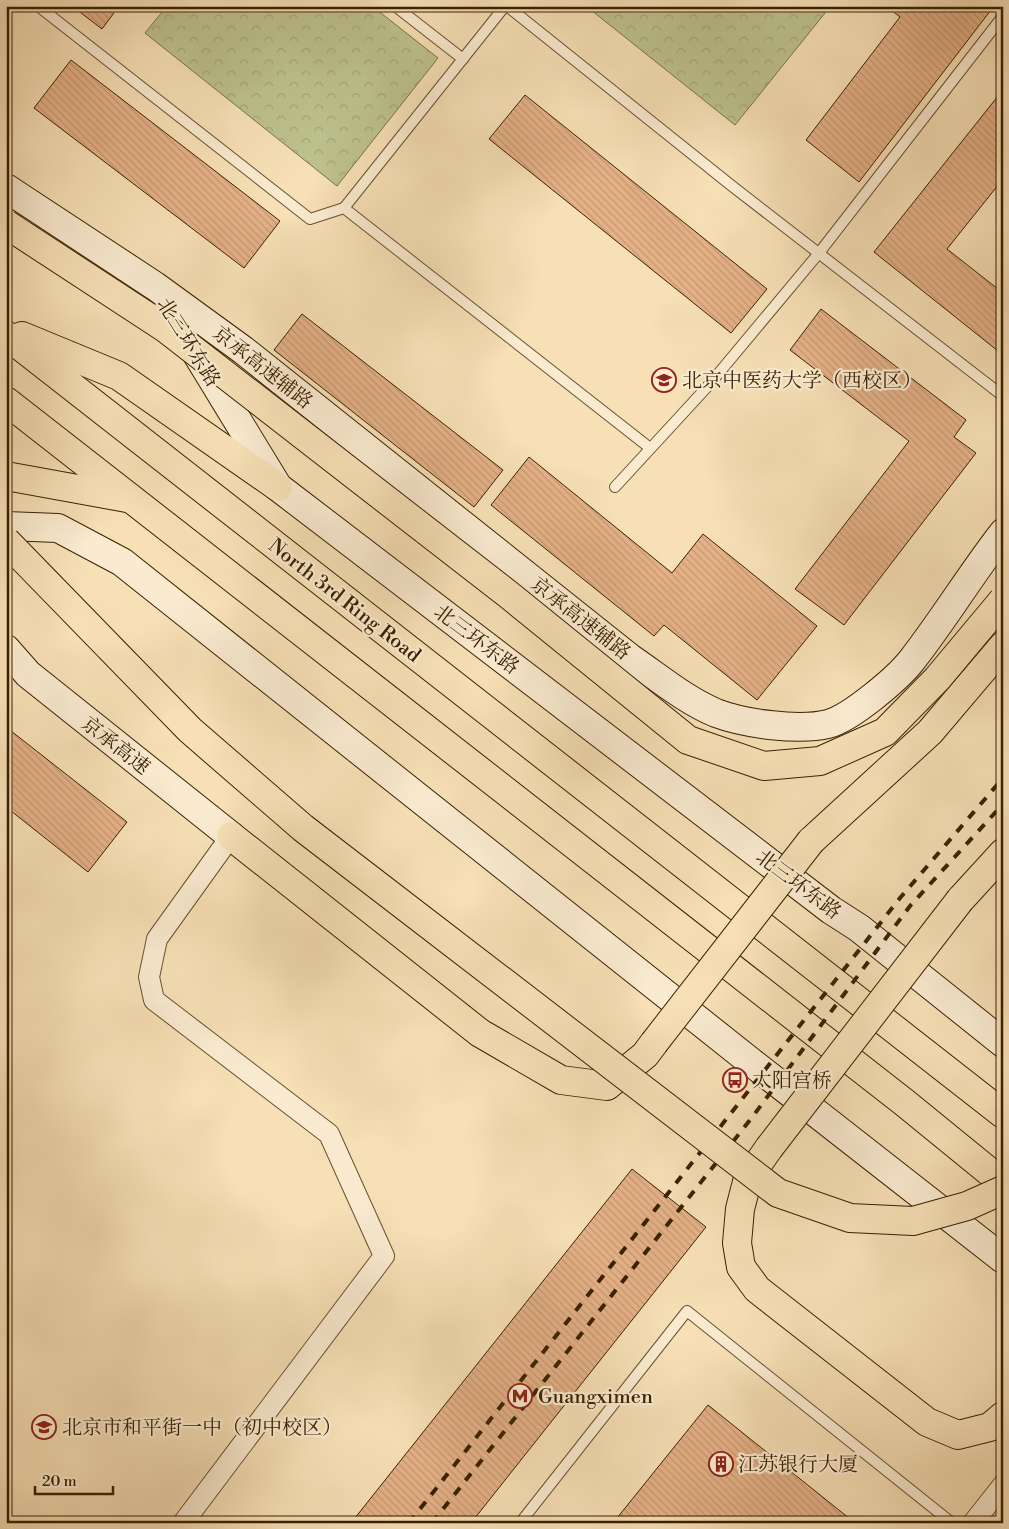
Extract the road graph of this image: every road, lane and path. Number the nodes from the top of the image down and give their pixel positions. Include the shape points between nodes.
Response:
1 (38, 6) edge
2 (395, 6) edge
3 (506, 6) edge
4 (1003, 16) edge
5 (462, 59) junction
6 (6, 188) edge
7 (344, 208) junction
8 (6, 224) edge
9 (819, 253) junction
10 (155, 286) junction
11 (6, 329) edge
12 (6, 335) edge
13 (1003, 396) edge
14 (6, 401) edge
15 (650, 448) junction
16 (6, 476) edge
17 (278, 487) junction
18 (615, 487) dead end
19 (131, 499) junction
20 (6, 526) edge
21 (1003, 533) edge
22 (6, 541) edge
23 (1003, 600) edge
24 (1003, 646) edge
25 (6, 649) edge
26 (231, 836) junction
27 (1003, 853) edge
28 (1003, 1043) edge
29 (1003, 1114) edge
30 (1003, 1182) edge
31 (1003, 1190) edge
32 (1003, 1259) edge
33 (1003, 1416) edge
34 (1003, 1485) edge
35 (183, 1523) edge
36 (520, 1523) edge
37 (952, 1523) edge
38 (973, 1523) edge

1 - 7 lane via 310,219
2 - 5 lane
3 - 5 lane
3 - 9 lane
4 - 9 lane
5 - 7 lane
6 - 10 street, 北三环东路
7 - 15 lane
8 - 23 highway, bridge via 165,328 509,595 688,740 764,766 820,761 885,732 937,679
9 - 13 lane
9 - 15 lane via 708,386
10 - 17 street, 北三环东路
10 - 21 street, 京承高速辅路 via 243,350 630,658 682,694 716,712 754,724 829,724 857,708 911,661
11 - 17 highway via 119,376
12 - 29 highway, North 3rd Ring Road
14 - 19 highway
15 - 18 lane
16 - 19 highway
17 - 28 street, 北三环东路 via 831,910 859,928
19 - 30 highway
20 - 32 street via 58,528 122,562
22 - 31 highway, bridge via 190,730 303,828 778,1193 850,1218 913,1221 967,1206
24 - 26 highway, bridge via 930,732 811,841 645,1054 607,1086 561,1080 480,1033
25 - 26 street, 京承高速 via 28,674
26 - 35 street via 157,939 149,977 154,1000 329,1134 384,1256
27 - 33 highway, bridge via 960,900 748,1178 740,1208 738,1234 741,1268 757,1289 927,1422 958,1435 990,1427
34 - 38 street
36 - 37 lane via 687,1311

